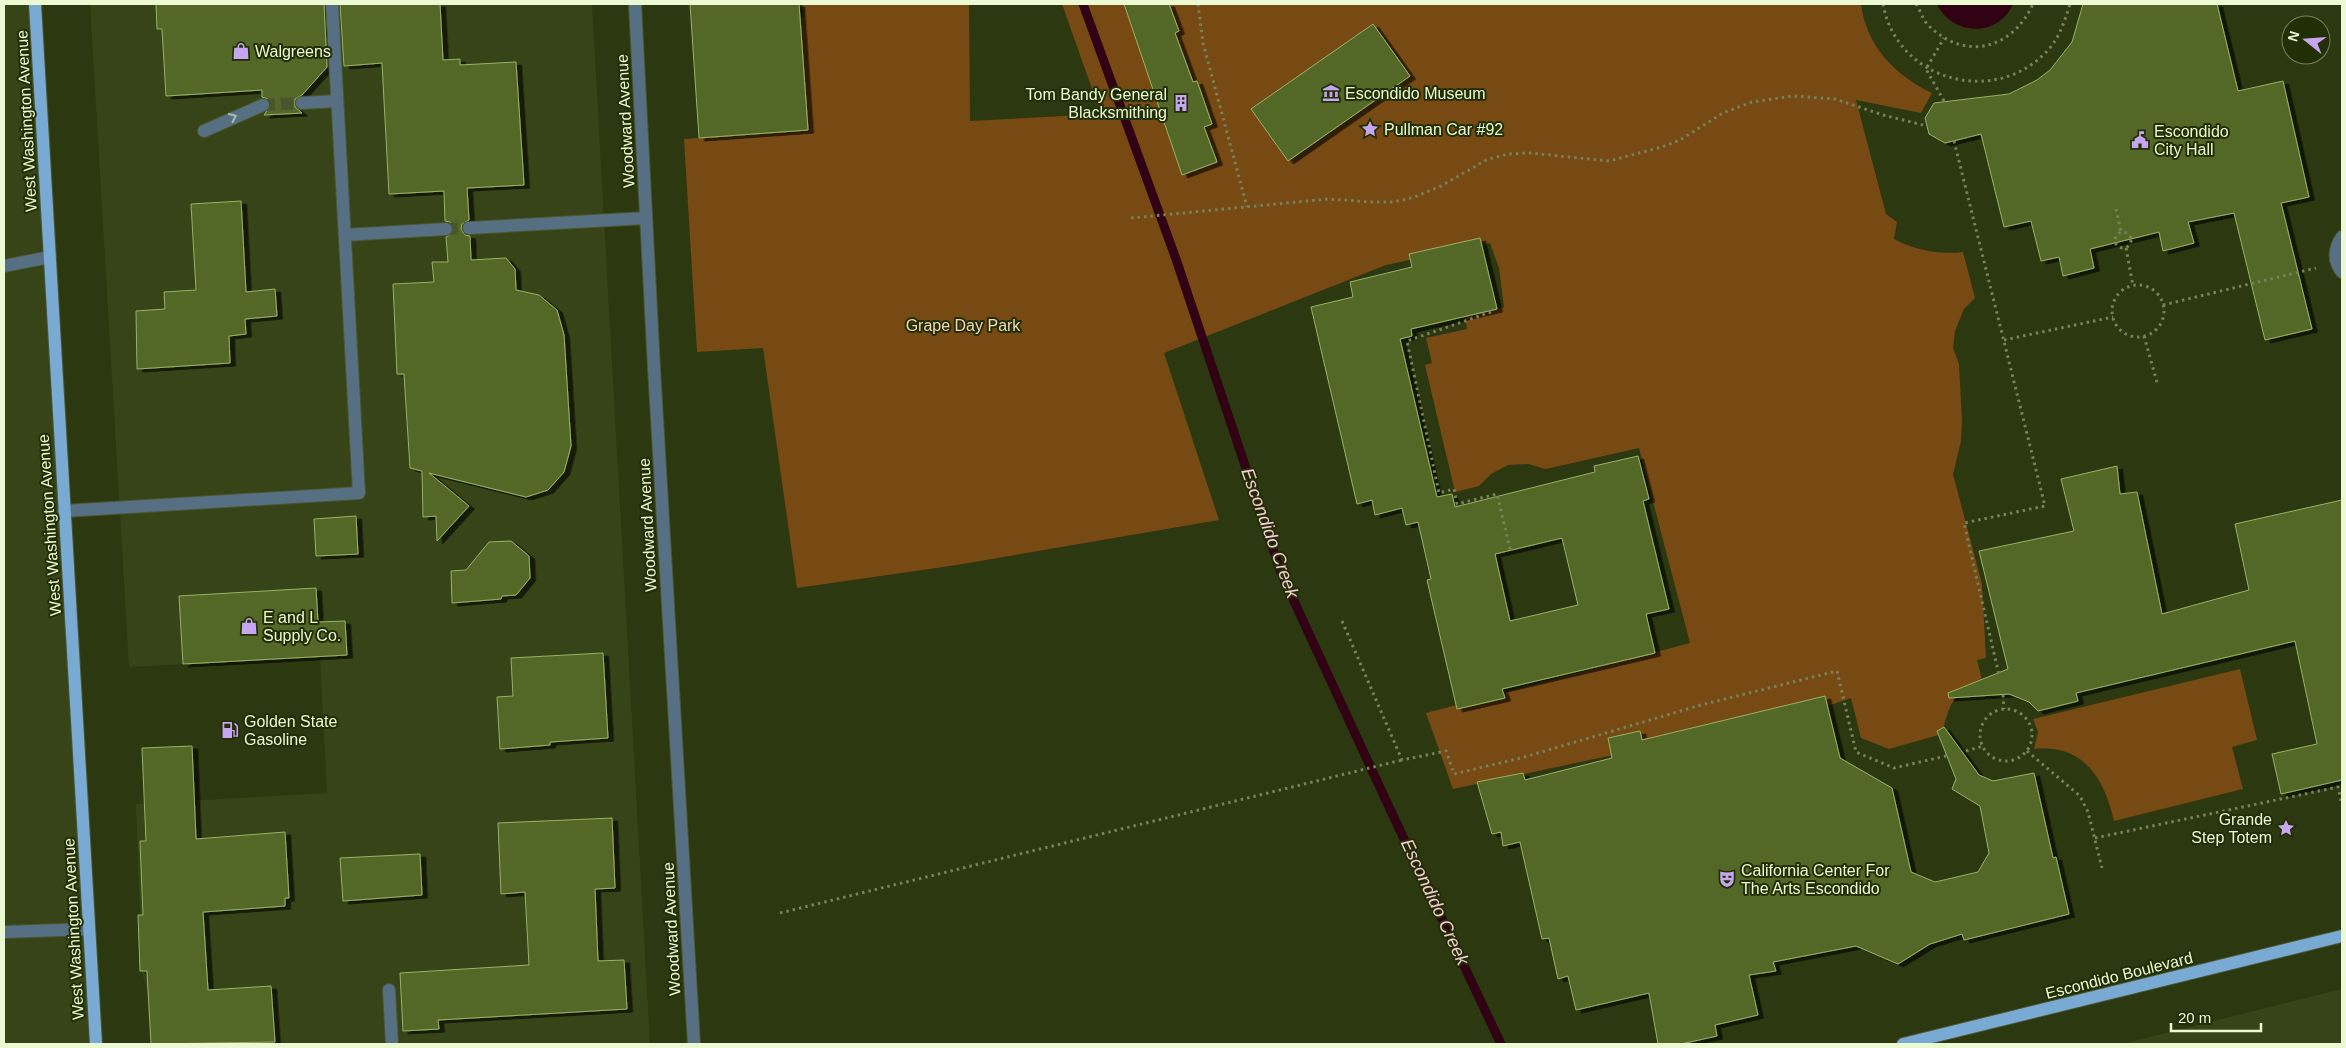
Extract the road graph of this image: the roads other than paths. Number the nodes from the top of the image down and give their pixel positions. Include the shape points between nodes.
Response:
1 (35, 4) edge
2 (332, 4) edge
3 (635, 4) edge
4 (337, 101) junction
5 (302, 103) tunnel mouth
6 (263, 105) tunnel mouth
7 (204, 130) dead end
8 (646, 218) junction
9 (469, 228) tunnel mouth
10 (446, 229) tunnel mouth
11 (345, 235) junction
12 (2342, 237) edge
13 (50, 257) junction
14 (4, 266) edge
15 (2339, 268) edge
16 (64, 511) junction
17 (89, 928) junction
18 (4, 932) edge
19 (2342, 936) edge
20 (389, 990) dead end
21 (96, 1044) edge
22 (392, 1044) edge
23 (694, 1044) edge
24 (1903, 1044) edge

1 - 13 main road, West Washington Avenue
2 - 4 street
3 - 8 street, Woodward Avenue
4 - 5 street
4 - 11 street
7 -> 6 street
8 - 9 street
8 - 23 street, Woodward Avenue
10 - 11 street
11 - 16 street via 359,493
12 - 15 street via 2337,244
13 - 14 street
13 - 16 main road, West Washington Avenue
16 - 17 main road, West Washington Avenue
17 - 18 street
17 - 21 main road, West Washington Avenue
19 - 24 main road, Escondido Boulevard
20 - 22 street

